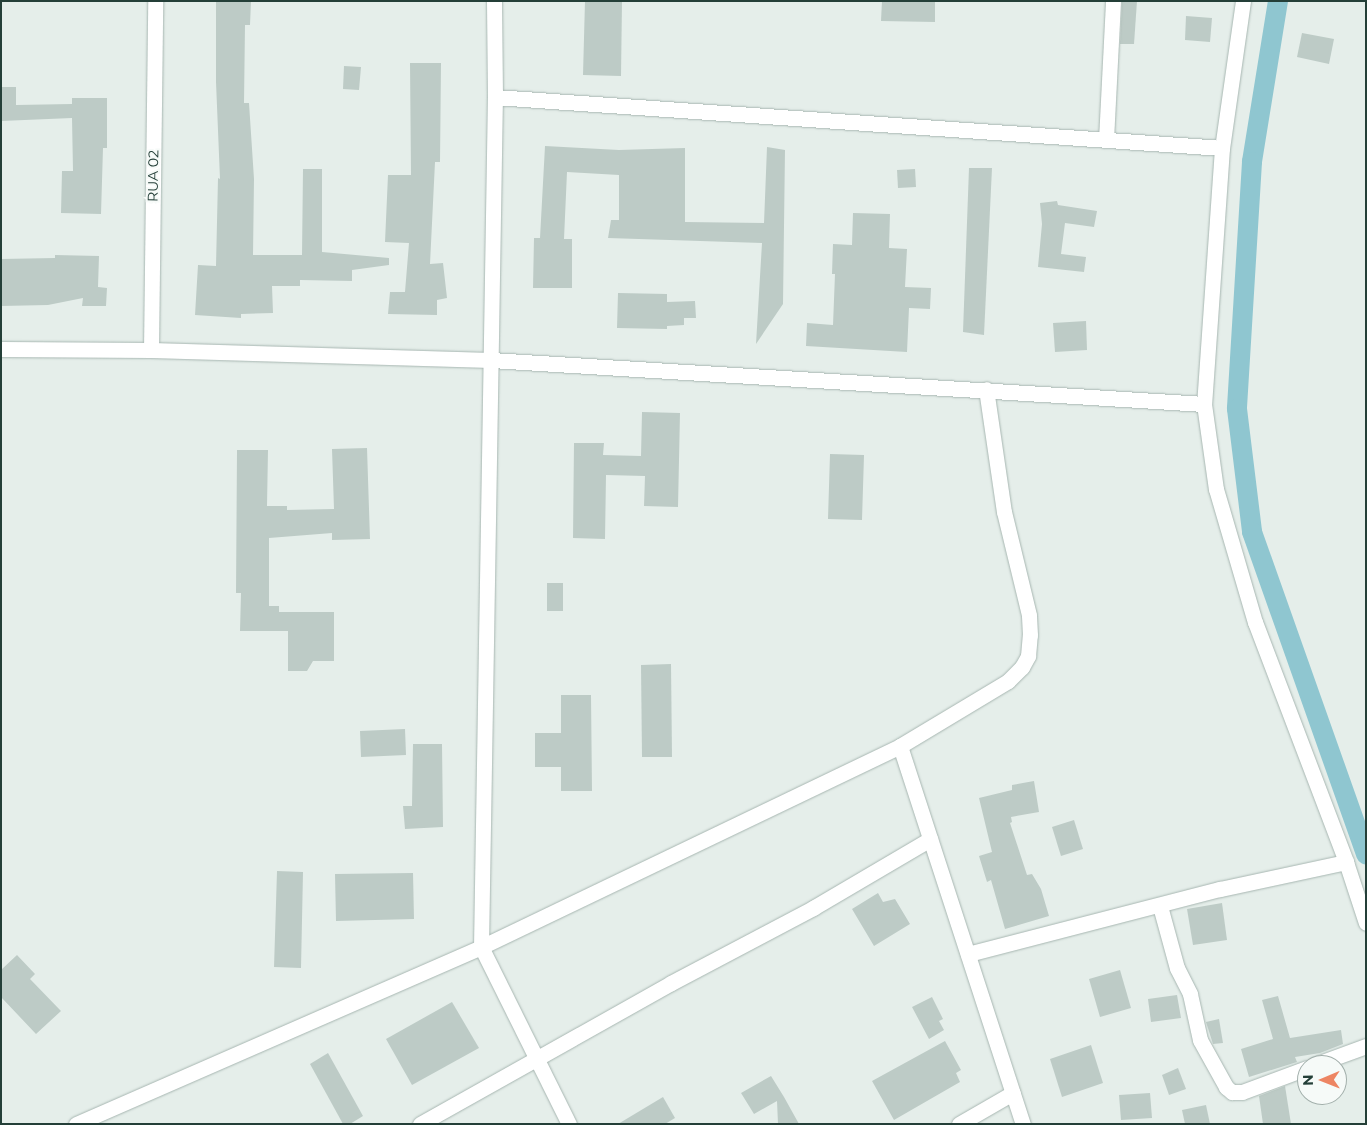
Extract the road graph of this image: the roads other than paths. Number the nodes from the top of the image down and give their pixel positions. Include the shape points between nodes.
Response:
1 (155, 1) edge
2 (494, 1) edge
3 (1113, 1) edge
4 (1243, 1) edge
5 (495, 98) junction
6 (1106, 140) junction
7 (1222, 148) junction
8 (1, 349) edge
9 (151, 350) junction
10 (491, 360) junction
11 (986, 389) junction
12 (1204, 404) junction
13 (900, 746) junction
14 (930, 839) junction
15 (1346, 862) junction
16 (1160, 906) junction
17 (1366, 923) edge
18 (481, 947) junction
19 (968, 954) junction
20 (1366, 1046) edge
21 (1341, 1055) edge
22 (536, 1058) junction
23 (1297, 1072) edge
24 (1014, 1094) junction
25 (99, 1119) edge
26 (76, 1124) edge
27 (420, 1124) edge
28 (569, 1124) edge
29 (960, 1124) edge
30 (1023, 1124) edge

1 - 9 street, RUA 02
2 - 5 street
3 - 6 street
4 - 7 street
5 - 6 street
5 - 10 street
6 - 7 street
7 - 12 street
8 - 9 street
9 - 10 street
10 - 11 street
10 - 18 street
11 - 12 street
11 - 13 street via 1004,512 1029,615 1028,656 1008,681
12 - 15 street via 1216,489 1255,622
13 - 14 street
13 - 18 street
14 - 19 street
14 - 22 street via 813,908
15 - 16 street via 1220,889
15 - 17 street
16 - 19 street
16 - 23 street via 1177,968 1190,994 1200,1040 1226,1087 1232,1092 1242,1092
18 - 22 street
18 - 25 street
19 - 24 street
20 - 21 street
22 - 27 street
22 - 28 street
24 - 29 street
24 - 30 street
25 - 26 street

